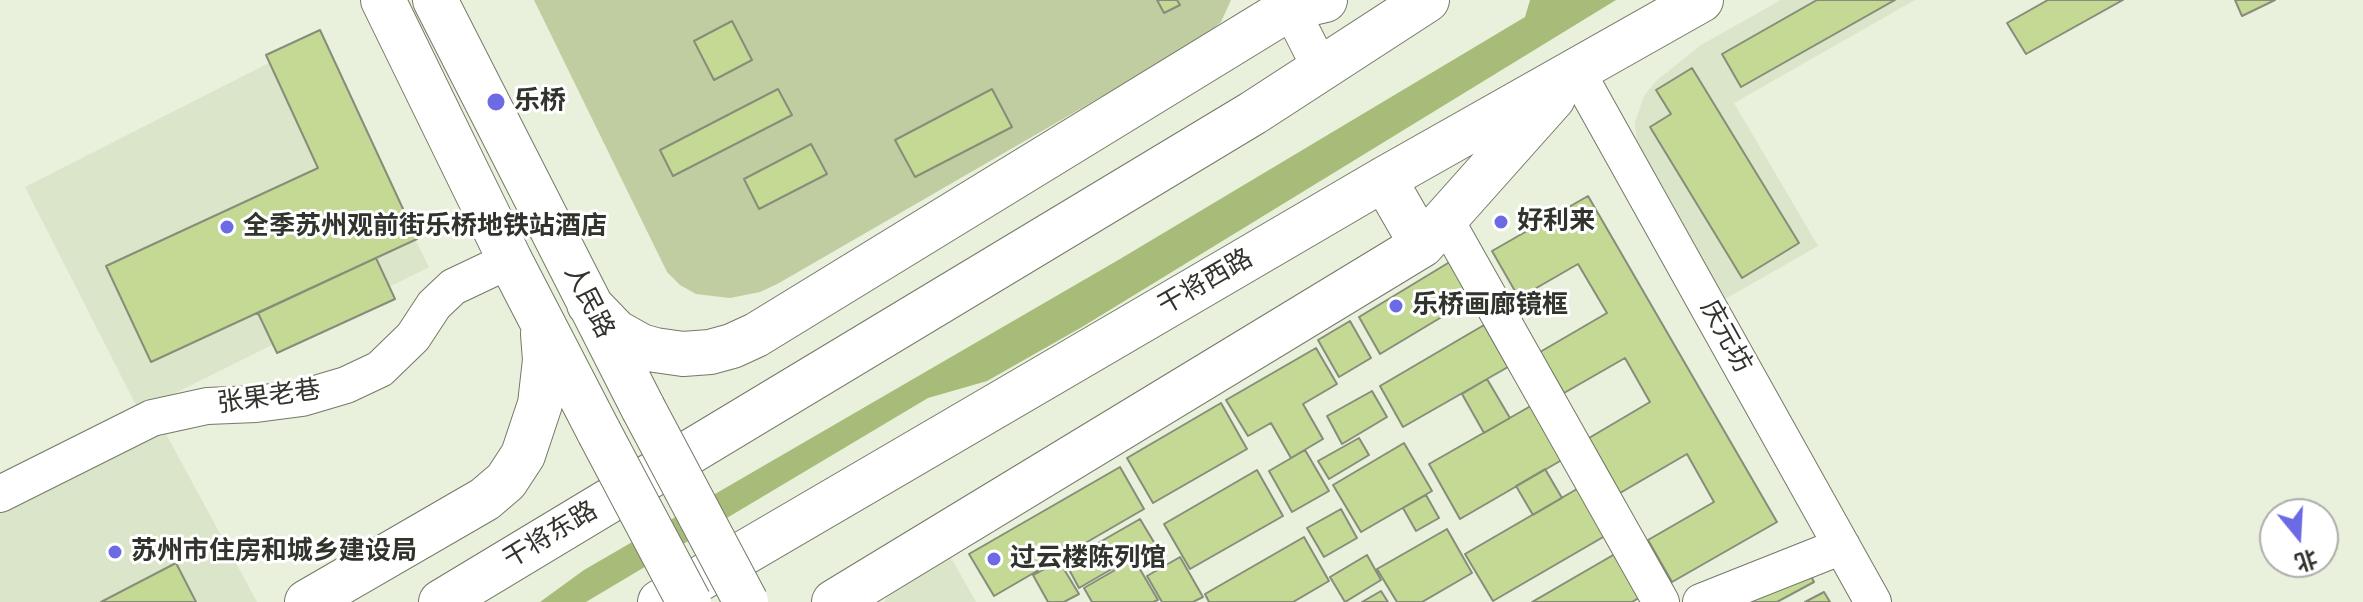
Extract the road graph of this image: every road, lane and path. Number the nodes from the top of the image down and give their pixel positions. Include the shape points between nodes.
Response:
1 (383, 0) edge
2 (435, 0) edge
3 (1427, 0) edge
4 (1701, 0) edge
5 (1300, 3) edge
6 (1321, 69) junction
7 (1577, 72) junction
8 (1384, 179) junction
9 (1434, 232) junction
10 (510, 260) junction
11 (589, 304) junction
12 (541, 320) junction
13 (0, 494) edge
14 (1842, 546) junction
15 (701, 586) edge
16 (307, 602) edge
17 (441, 602) edge
18 (660, 602) edge
19 (746, 602) edge
20 (834, 602) edge
21 (1661, 602) edge
22 (1701, 602) edge
23 (1873, 602) edge

1 - 10 main road, 人民路
2 - 11 main road, 人民路
3 - 6 main road
4 - 7 main road, 干将西路
5 - 6 street
5 - 11 main road via 732,346 691,354 641,346 616,332
6 - 17 main road, 干将东路
7 - 8 main road, 干将西路
7 - 9 main road
7 - 14 street, 庆元坊
8 - 9 main road
8 - 15 main road, 干将西路
9 - 20 main road
9 - 21 street
10 - 12 main road, 人民路
10 - 13 street, 张果老巷 via 453,287 380,369 346,385 302,398 207,406 152,418
11 - 19 main road, 人民路, bridge
12 - 15 main road, 人民路, bridge via 599,432
12 - 16 main road via 545,360 540,404 523,455 506,481 485,499
14 - 22 street
14 - 23 street, 庆元坊
15 - 18 main road

